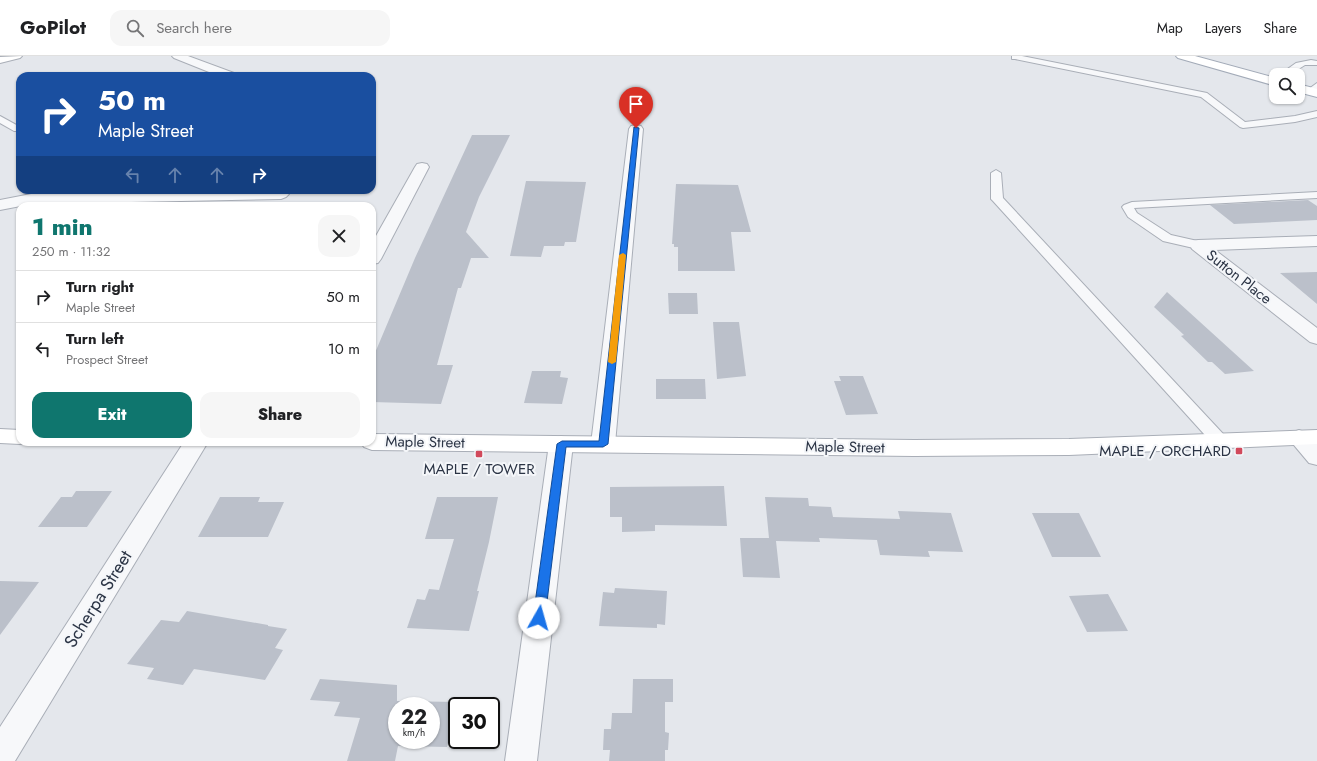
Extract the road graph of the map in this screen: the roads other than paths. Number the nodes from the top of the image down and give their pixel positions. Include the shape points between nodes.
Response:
1 (16, 56) edge
2 (178, 56) edge
3 (1182, 56) edge
4 (1314, 56) edge
5 (1015, 57) edge
6 (0, 60) edge
7 (1307, 62) junction
8 (1317, 63) edge
9 (1294, 68) edge
10 (220, 72) edge
11 (1269, 77) edge
12 (1305, 89) edge
13 (1315, 90) edge
14 (1317, 114) edge
15 (0, 119) edge
16 (16, 128) edge
17 (636, 128) dead end
18 (422, 167) dead end
19 (996, 173) dead end
20 (281, 194) dead end
21 (1317, 195) edge
22 (16, 202) edge
23 (19, 202) edge
24 (0, 205) edge
25 (1317, 241) edge
26 (1198, 246) junction
27 (376, 252) edge
28 (1317, 338) edge
29 (0, 436) edge
30 (16, 436) edge
31 (1308, 437) edge
32 (1220, 441) junction
33 (376, 442) edge
34 (562, 444) junction
35 (603, 444) junction
36 (194, 446) edge
37 (1317, 457) edge
38 (0, 756) edge
39 (521, 761) edge

1 - 6 main road
2 - 10 street
3 - 11 main road
4 - 7 lane
5 - 14 lane via 1204,95 1244,125 1295,120
7 - 8 lane
7 - 9 lane
12 - 13 main road
15 - 16 lane
17 - 35 street
18 - 27 street
19 - 32 lane via 997,199
20 - 23 street via 38,199
21 - 26 lane via 1128,207 1132,215 1167,238
22 - 24 street
25 - 26 street, Sutton Place
26 - 28 street, Sutton Place
29 - 30 main road
31 - 32 main road, Maple Street
31 - 37 street
32 - 35 main road, Maple Street via 922,448
33 - 34 main road, Maple Street
34 - 35 main road, Maple Street
34 - 39 street
36 - 38 street, Scherpa Street

